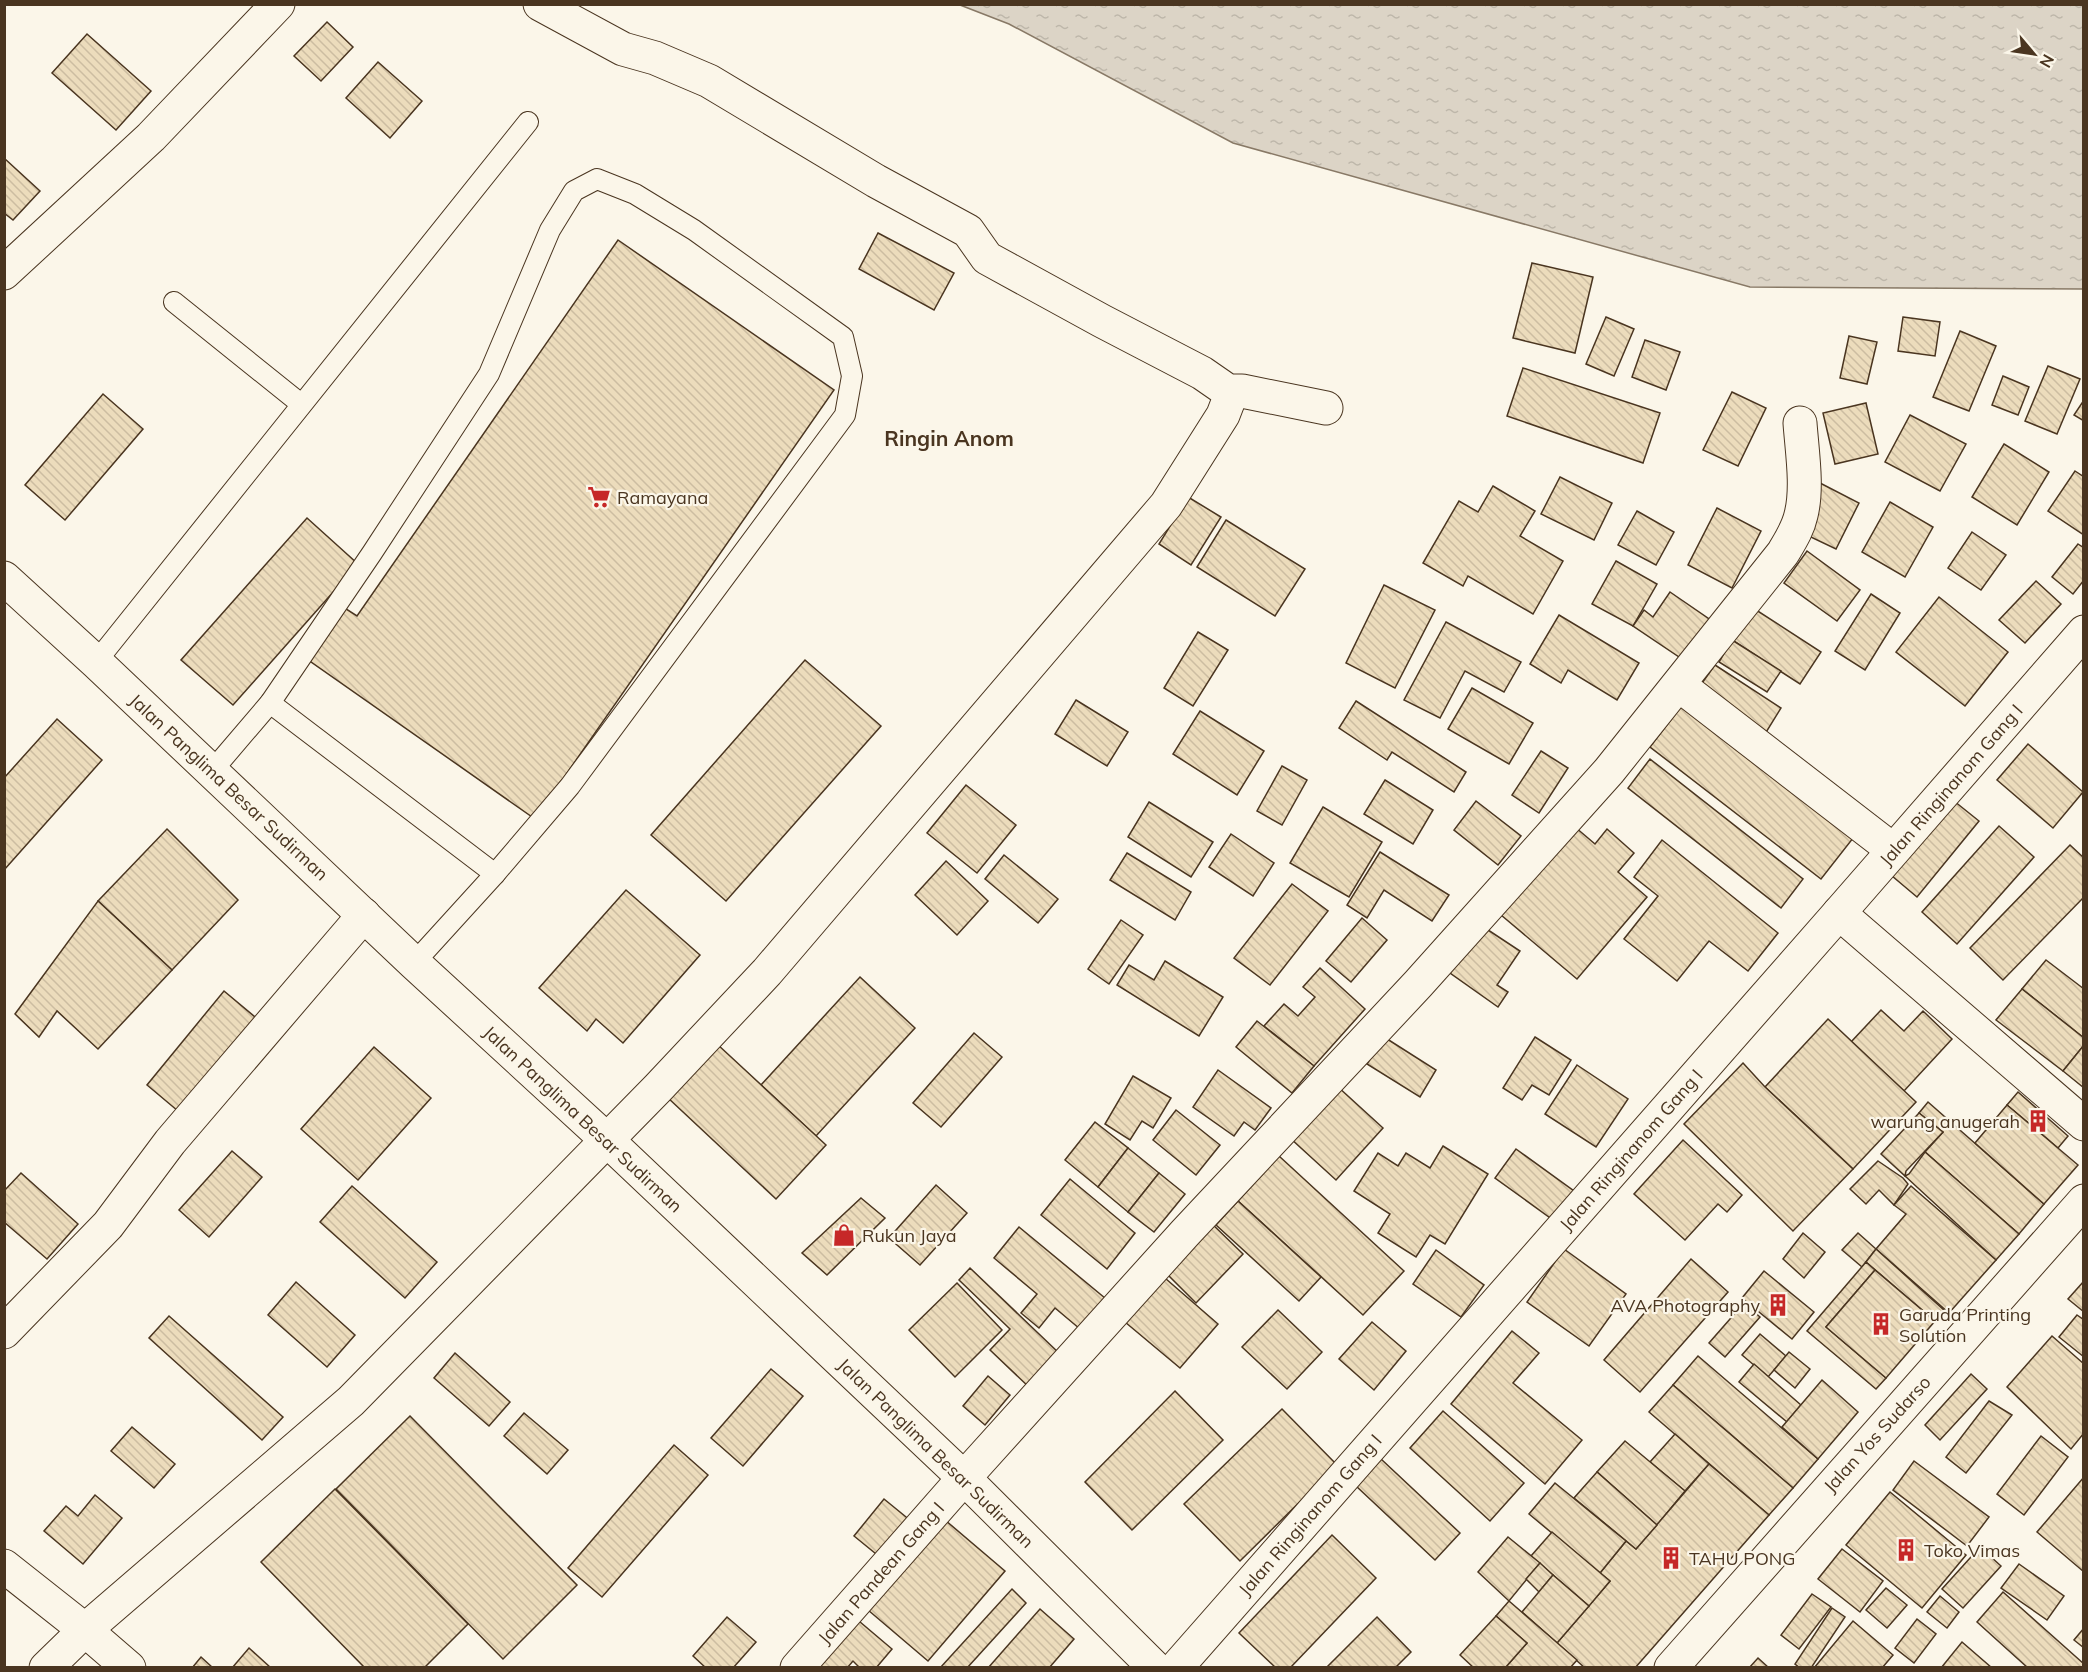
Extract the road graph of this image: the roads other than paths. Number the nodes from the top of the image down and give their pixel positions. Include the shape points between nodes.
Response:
1 (278, 4) edge
2 (540, 4) edge
3 (528, 122) dead end
4 (4, 273) edge
5 (174, 302) dead end
6 (1228, 391) junction
7 (301, 404) junction
8 (1326, 408) dead end
9 (1800, 423) dead end
10 (4, 578) edge
11 (2084, 632) edge
12 (96, 662) junction
13 (1679, 685) junction
14 (270, 703) junction
15 (212, 771) junction
16 (1893, 850) junction
17 (495, 874) junction
18 (1839, 913) junction
19 (364, 915) junction
20 (414, 963) junction
21 (2084, 1124) edge
22 (608, 1141) junction
23 (2084, 1201) edge
24 (4, 1332) edge
25 (964, 1478) junction
26 (4, 1566) edge
27 (85, 1630) junction
28 (46, 1668) edge
29 (129, 1668) edge
30 (797, 1668) edge
31 (1155, 1668) edge
32 (1176, 1668) edge
33 (1671, 1668) edge

1 - 4 street via 151,137
2 - 6 street via 623,48 709,81 968,231 987,258 1202,373
3 - 7 lane
5 - 7 lane
6 - 8 street
6 - 22 street via 1223,415 1166,505 774,963
7 - 12 lane
9 - 13 street, Jalan Pandean Gang I via 1804,494 1797,528 1783,554
10 - 12 street, Jalan Panglima Besar Sudirman
11 - 16 street, Jalan Ringinanom Gang I
12 - 15 street, Jalan Panglima Besar Sudirman
13 - 16 street
13 - 25 street, Jalan Pandean Gang I via 1609,771 1418,984 1185,1233
14 - 15 lane
14 - 17 lane
14 - 17 lane via 489,374 550,230 574,191 597,179 635,195 694,230 843,338 852,376 846,415 570,786
15 - 19 street, Jalan Panglima Besar Sudirman
16 - 18 street, Jalan Ringinanom Gang I
17 - 20 lane
18 - 21 street
18 - 32 street, Jalan Ringinanom Gang I
19 - 20 street, Jalan Panglima Besar Sudirman
19 - 24 street via 170,1142 108,1225
20 - 22 street, Jalan Panglima Besar Sudirman
22 - 25 street, Jalan Panglima Besar Sudirman
22 - 27 street via 351,1401
23 - 33 street, Jalan Yos Sudarso
25 - 30 street, Jalan Pandean Gang I
25 - 31 street, Jalan Panglima Besar Sudirman
26 - 27 street
27 - 28 street
27 - 29 street

